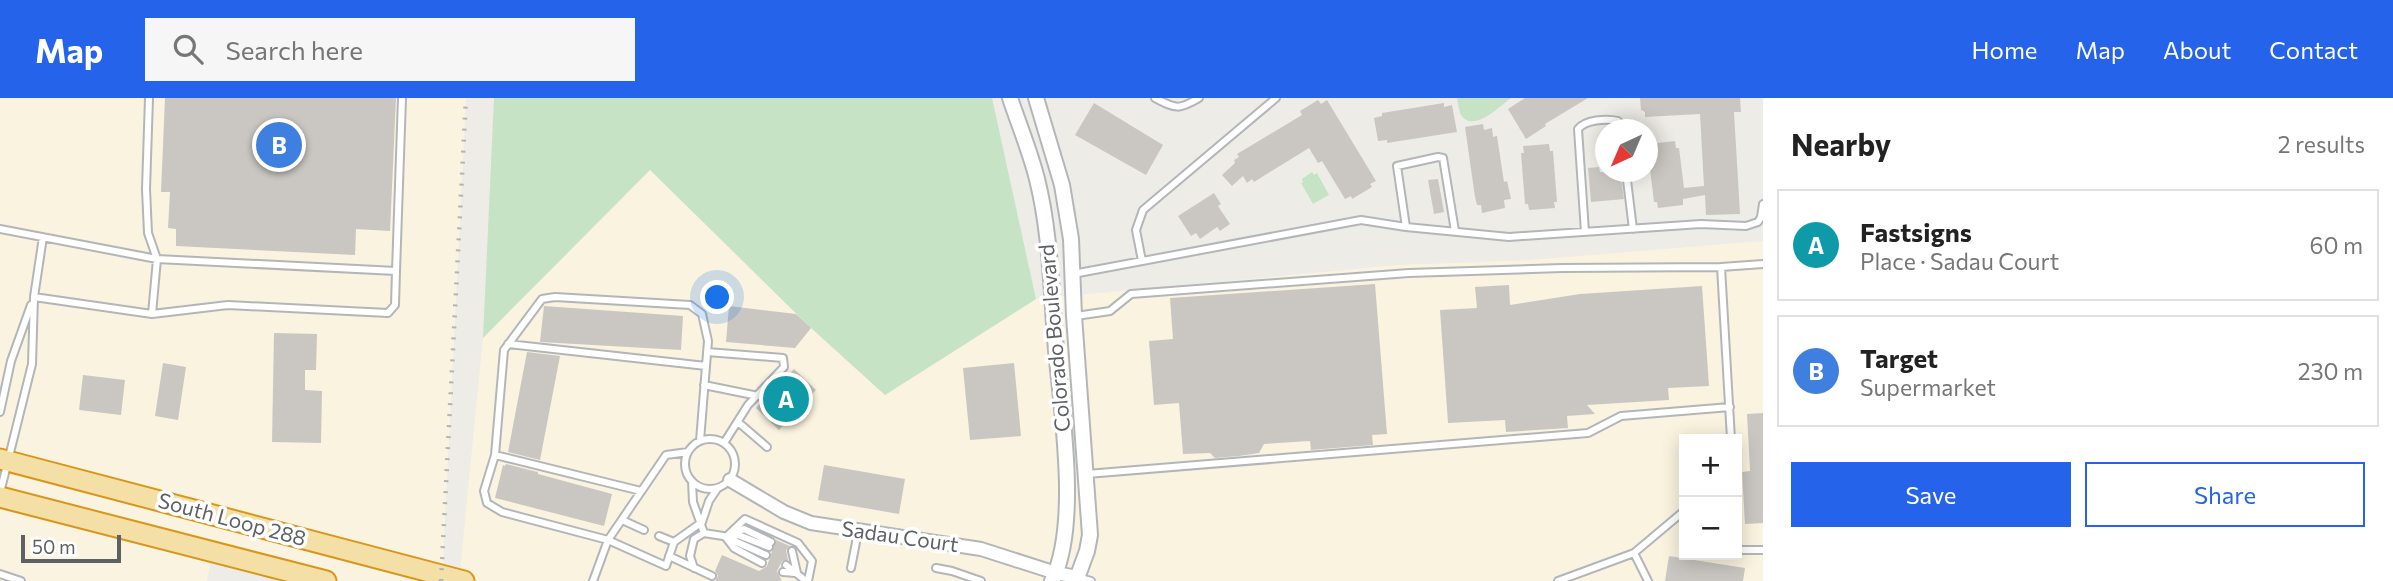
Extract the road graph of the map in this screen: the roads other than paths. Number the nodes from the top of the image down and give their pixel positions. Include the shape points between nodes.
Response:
1 (149, 98) edge
2 (402, 98) edge
3 (1010, 98) edge
4 (1036, 98) edge
5 (1156, 98) edge
6 (1199, 98) edge
7 (1276, 98) edge
8 (1595, 122) edge
9 (1627, 182) edge
10 (1763, 204) edge
11 (1406, 227) junction
12 (0, 229) edge
13 (1633, 229) junction
14 (1455, 232) junction
15 (1585, 232) junction
16 (43, 237) junction
17 (157, 259) junction
18 (1142, 261) junction
19 (1763, 264) edge
20 (1721, 267) junction
21 (396, 271) junction
22 (1071, 275) junction
23 (1050, 276) junction
24 (34, 297) junction
25 (152, 314) junction
26 (1074, 316) junction
27 (508, 344) junction
28 (707, 352) junction
29 (706, 366) junction
30 (704, 385) junction
31 (758, 396) junction
32 (1730, 407) junction
33 (0, 412) edge
34 (738, 422) junction
35 (1731, 434) edge
36 (700, 441) junction
37 (724, 443) junction
38 (766, 447) dead end
39 (688, 452) junction
40 (495, 454) junction
41 (4, 460) edge
42 (1087, 474) junction
43 (730, 480) junction
44 (692, 481) junction
45 (717, 489) junction
46 (641, 491) junction
47 (0, 496) edge
48 (1679, 517) edge
49 (622, 520) junction
50 (702, 522) junction
51 (644, 530) dead end
52 (858, 532) junction
53 (704, 533) junction
54 (659, 536) dead end
55 (726, 537) junction
56 (608, 540) junction
57 (674, 542) junction
58 (770, 545) dead end
59 (1742, 550) edge
60 (1763, 550) edge
61 (1634, 553) junction
62 (791, 554) dead end
63 (766, 555) dead end
64 (669, 556) junction
65 (762, 563) dead end
66 (694, 568) junction
67 (785, 568) dead end
68 (851, 568) dead end
69 (936, 568) dead end
70 (797, 573) junction
71 (0, 574) edge
72 (712, 576) dead end
73 (1054, 577) edge
74 (1081, 580) edge
75 (21, 581) edge
76 (326, 581) edge
77 (464, 581) edge
78 (593, 581) edge
79 (807, 581) edge
80 (981, 581) edge
81 (1558, 581) edge
82 (1648, 581) edge

1 - 17 lane via 148,233
2 - 21 lane
3 - 23 street, Colorado Boulevard via 1037,177
4 - 22 street, Colorado Boulevard via 1062,186 1071,239
5 - 6 lane via 1183,108
7 - 18 lane via 1143,210 1136,230
8 - 15 lane via 1578,130
9 - 13 lane
10 - 13 lane via 1758,222 1746,226
11 - 14 lane
11 - 14 lane via 1397,166 1441,157
11 - 18 lane via 1361,220
12 - 16 lane
13 - 15 lane
14 - 15 lane via 1509,237
16 - 17 lane
16 - 24 lane
17 - 21 lane
17 - 25 lane
18 - 22 lane
19 - 20 lane
20 - 26 lane via 1409,274 1131,294 1110,311
20 - 32 lane
21 - 25 lane via 395,305 388,313 228,305
22 - 23 street
22 - 26 street, Colorado Boulevard
23 - 73 street, Colorado Boulevard via 1067,486 1065,532
24 - 25 lane
24 - 33 lane via 11,361
24 - 41 lane via 32,364
26 - 42 street, Colorado Boulevard
27 - 28 lane via 542,299 555,297 690,306 702,314
27 - 29 lane
27 - 40 lane
28 - 29 lane
28 - 31 lane via 783,358 784,367
29 - 30 lane
30 - 31 lane
30 - 36 lane
31 - 34 lane
32 - 35 lane
32 - 42 lane via 1621,416 1588,433
34 - 37 lane
34 - 38 lane
36 - 37 lane
36 - 39 lane
37 - 43 lane via 736,464
39 - 44 lane via 685,469
39 - 46 lane via 666,455
40 - 46 lane
40 - 56 lane via 484,491 487,503 502,512
41 - 47 lane
41 - 77 highway, South Loop 288
42 - 74 street, Colorado Boulevard via 1090,535
43 - 45 lane
43 - 52 street, Sadau Court via 784,512
44 - 45 lane via 700,488
44 - 50 lane via 693,502
45 - 50 lane
46 - 49 lane
47 - 76 highway, South Loop 288
48 - 61 lane
49 - 51 lane
49 - 56 lane
50 - 53 lane
50 - 57 lane
52 - 68 lane
52 - 73 street, Sadau Court via 981,549
53 - 55 lane
53 - 66 lane via 694,539 690,556
54 - 57 lane
55 - 58 lane via 738,535
55 - 63 lane
55 - 65 lane via 734,548
55 - 79 lane via 745,519 798,543 812,561
56 - 64 lane via 666,566
56 - 78 lane
57 - 64 lane
59 - 60 lane
61 - 81 lane
61 - 82 lane
62 - 70 lane
64 - 66 lane
66 - 72 lane
67 - 70 lane
69 - 80 lane
70 - 79 lane
71 - 75 lane
73 - 74 street, Sadau Court

